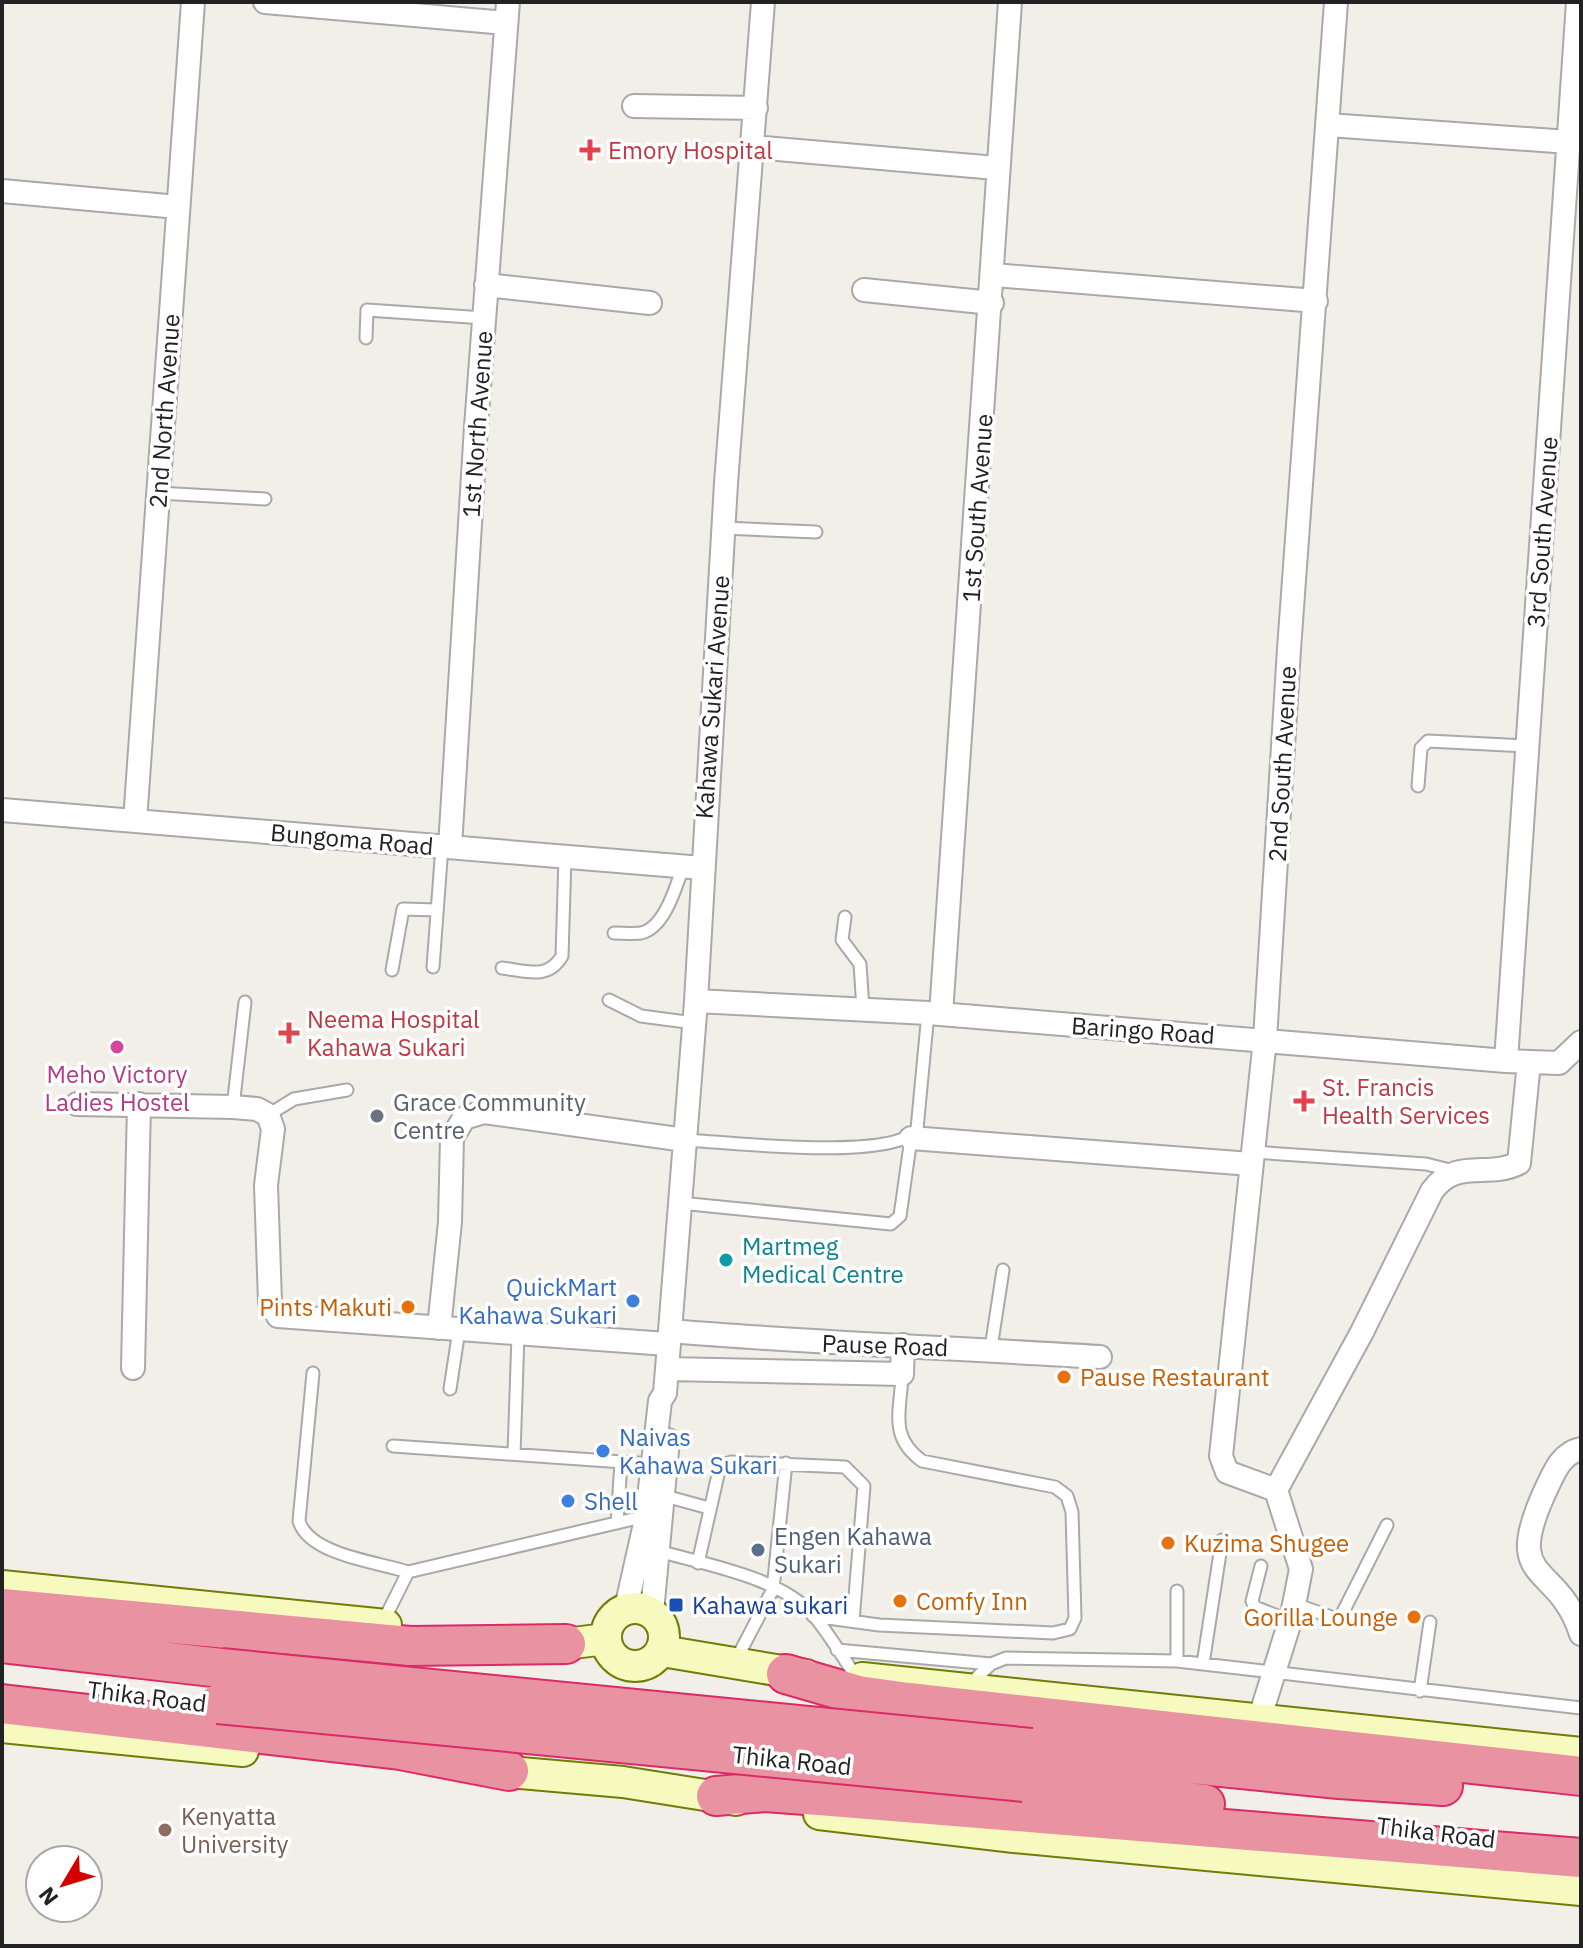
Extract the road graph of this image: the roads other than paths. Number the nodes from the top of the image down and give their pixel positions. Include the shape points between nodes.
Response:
1 (193, 2) edge
2 (265, 2) edge
3 (763, 2) edge
4 (1010, 2) edge
5 (1336, 2) edge
6 (507, 12) edge
7 (1579, 13) edge
8 (634, 106) dead end
9 (756, 108) junction
10 (1328, 125) junction
11 (1573, 135) edge
12 (753, 147) junction
13 (996, 168) junction
14 (2, 191) edge
15 (178, 207) junction
16 (994, 275) junction
17 (486, 285) junction
18 (864, 290) dead end
19 (1316, 301) junction
20 (650, 303) dead end
21 (992, 303) junction
22 (484, 318) junction
23 (366, 338) dead end
24 (158, 493) junction
25 (265, 499) dead end
26 (723, 528) junction
27 (816, 532) dead end
28 (1527, 746) junction
29 (1418, 786) dead end
30 (2, 810) edge
31 (135, 821) junction
32 (446, 847) junction
33 (565, 857) junction
34 (692, 867) junction
35 (437, 910) junction
36 (845, 917) dead end
37 (614, 933) dead end
38 (433, 967) dead end
39 (502, 968) dead end
40 (392, 970) dead end
41 (609, 1000) dead end
42 (245, 1002) dead end
43 (863, 1009) junction
44 (695, 1012) junction
45 (935, 1014) junction
46 (1265, 1039) junction
47 (1581, 1042) edge
48 (1506, 1061) junction
49 (1529, 1062) junction
50 (347, 1090) dead end
51 (77, 1104) dead end
52 (139, 1104) junction
53 (233, 1107) junction
54 (268, 1115) junction
55 (911, 1138) junction
56 (685, 1140) junction
57 (1252, 1158) junction
58 (1455, 1172) junction
59 (680, 1203) junction
60 (1003, 1270) dead end
61 (449, 1329) junction
62 (518, 1335) junction
63 (669, 1338) junction
64 (903, 1345) junction
65 (991, 1348) junction
66 (1100, 1357) dead end
67 (133, 1368) dead end
68 (667, 1369) junction
69 (313, 1373) dead end
70 (902, 1374) junction
71 (450, 1389) dead end
72 (665, 1393) junction
73 (393, 1446) dead end
74 (1581, 1449) edge
75 (514, 1454) junction
76 (621, 1462) junction
77 (786, 1463) junction
78 (652, 1464) junction
79 (1276, 1490) junction
80 (665, 1496) junction
81 (709, 1508) junction
82 (647, 1515) junction
83 (617, 1523) junction
84 (1387, 1525) dead end
85 (1222, 1540) dead end
86 (659, 1551) junction
87 (698, 1563) junction
88 (1261, 1566) dead end
89 (408, 1572) junction
90 (2, 1586) edge
91 (773, 1589) junction
92 (1177, 1591) dead end
93 (2, 1608) edge
94 (639, 1610) junction
95 (1293, 1612) junction
96 (813, 1616) junction
97 (853, 1621) junction
98 (1430, 1622) dead end
99 (382, 1625) junction
100 (1581, 1634) edge
101 (2, 1643) edge
102 (566, 1644) junction
103 (837, 1650) junction
104 (631, 1654) junction
105 (1177, 1661) junction
106 (734, 1664) junction
107 (991, 1664) junction
108 (1203, 1664) junction
109 (1274, 1673) junction
110 (786, 1674) junction
111 (2, 1678) edge
112 (857, 1678) junction
113 (220, 1686) junction
114 (967, 1688) junction
115 (1420, 1691) junction
116 (2, 1704) edge
117 (1581, 1708) edge
118 (1259, 1720) junction
119 (2, 1727) edge
120 (1581, 1753) edge
121 (1028, 1765) junction
122 (509, 1771) junction
123 (1581, 1776) edge
124 (614, 1781) junction
125 (1581, 1794) edge
126 (716, 1796) junction
127 (1581, 1850) edge
128 (1581, 1858) edge
129 (1581, 1890) edge

1 - 15 street, 2nd North Avenue
2 - 6 street
3 - 9 street, Kahawa Sukari Avenue
4 - 13 street, 1st South Avenue
5 - 10 street, 2nd South Avenue
6 - 17 street, 1st North Avenue
7 - 11 street, 3rd South Avenue
8 - 9 street
9 - 12 street, Kahawa Sukari Avenue
10 - 11 street
10 - 19 street, 2nd South Avenue
11 - 28 street, 3rd South Avenue
12 - 13 street
12 - 26 street, Kahawa Sukari Avenue
13 - 16 street, 1st South Avenue
14 - 15 street
15 - 24 street, 2nd North Avenue
16 - 19 street
16 - 21 street, 1st South Avenue
17 - 20 street
17 - 22 street, 1st North Avenue
18 - 21 street
19 - 46 street, 2nd South Avenue
21 - 45 street, 1st South Avenue
22 - 23 lane via 367,310
22 - 32 street, 1st North Avenue
24 - 25 lane
24 - 31 street, 2nd North Avenue
26 - 27 lane
26 - 34 street, Kahawa Sukari Avenue
28 - 29 lane via 1428,741 1421,748
28 - 48 street, 3rd South Avenue
30 - 31 street, Bungoma Road
31 - 32 street, Bungoma Road
32 - 33 street, Bungoma Road
32 - 35 lane
33 - 34 street, Bungoma Road
33 - 39 lane via 562,956 556,967 546,973
34 - 37 lane via 651,929
34 - 44 street, Kahawa Sukari Avenue
35 - 38 lane
35 - 40 lane via 403,909
36 - 43 lane via 842,940 860,964
41 - 44 lane via 641,1016
42 - 53 lane
43 - 44 street, Baringo Road
43 - 45 street, Baringo Road
44 - 56 street, Kahawa Sukari Avenue
45 - 46 street, Baringo Road
45 - 55 lane via 917,1129
46 - 48 street, Baringo Road
46 - 57 street, 2nd South Avenue
47 - 49 street, Baringo Road via 1559,1063
48 - 49 street, Baringo Road
49 - 58 street via 1519,1163
50 - 54 lane via 294,1099
51 - 52 street
52 - 53 street
52 - 67 street
53 - 54 street
54 - 61 street, Pause Road via 273,1129 266,1185 270,1302 278,1316
55 - 56 lane via 838,1149
55 - 57 street
55 - 59 lane via 900,1216 891,1224
56 - 59 street, Kahawa Sukari Avenue
56 - 61 street via 484,1112 464,1118 452,1138
57 - 58 lane via 1426,1164
57 - 79 street, 2nd South Avenue via 1221,1456 1227,1472
58 - 79 street via 1443,1176 1432,1191
59 - 63 street, Kahawa Sukari Avenue
60 - 65 lane
61 - 62 street, Pause Road
61 - 71 lane
62 - 63 street, Pause Road
62 - 75 lane
63 - 64 street, Pause Road
63 - 68 street, Kahawa Sukari Avenue
64 - 65 street, Pause Road
64 - 70 street
65 - 66 street, Pause Road
68 - 70 street
68 - 72 street, Kahawa Sukari Avenue
69 - 89 lane via 302,1532 321,1547
70 - 97 lane via 898,1427 906,1449 922,1461 1055,1487 1067,1496 1075,1618 1070,1629 1053,1633
72 - 78 street, Kahawa Sukari Avenue
72 - 80 street, Kahawa Sukari Avenue via 670,1400
73 - 75 lane
74 - 100 street via 1572,1451 1557,1468 1527,1547 1539,1576 1570,1605
75 - 76 lane
76 - 78 lane
76 - 83 lane
77 - 81 lane via 720,1466
77 - 91 lane
77 - 97 lane via 845,1467 864,1486
78 - 82 street, Kahawa Sukari Avenue
79 - 95 street via 1301,1569
80 - 81 lane
80 - 86 street, Kahawa Sukari Avenue
81 - 87 lane
82 - 83 lane
82 - 94 street, Kahawa Sukari Avenue
83 - 89 lane
84 - 95 lane via 1341,1616
85 - 108 lane
86 - 87 lane
86 - 94 street, Kahawa Sukari Avenue
87 - 91 lane
88 - 95 lane via 1255,1607
89 - 99 lane
90 - 99 main road
91 - 96 lane
91 - 106 lane
92 - 105 lane
93 - 102 highway via 410,1646
94 - 104 main road via 662,1627
94 - 104 main road via 611,1619
95 - 109 street
96 - 97 lane
96 - 103 lane
98 - 115 lane
99 - 102 main road
101 - 113 highway, Thika Road
102 - 104 main road
103 - 107 lane
103 - 112 lane
104 - 106 main road
104 - 124 main road
105 - 107 lane via 1006,1658
105 - 108 lane
106 - 110 main road
107 - 114 lane
108 - 109 lane
109 - 115 lane
109 - 118 street
110 - 112 main road
110 - 123 highway via 896,1700
111 - 113 highway, Thika Road
112 - 114 main road
113 - 121 highway, Thika Road, bridge
114 - 118 main road
115 - 117 lane
116 - 122 highway via 400,1750
118 - 120 main road
119 - 122 main road, Thika Road via 376,1765
121 - 125 highway, Thika Road
121 - 127 highway, Thika Road
122 - 124 main road, Thika Road
124 - 126 main road, Thika Road
126 - 128 highway via 765,1792
126 - 129 main road, Thika Road via 1014,1837

